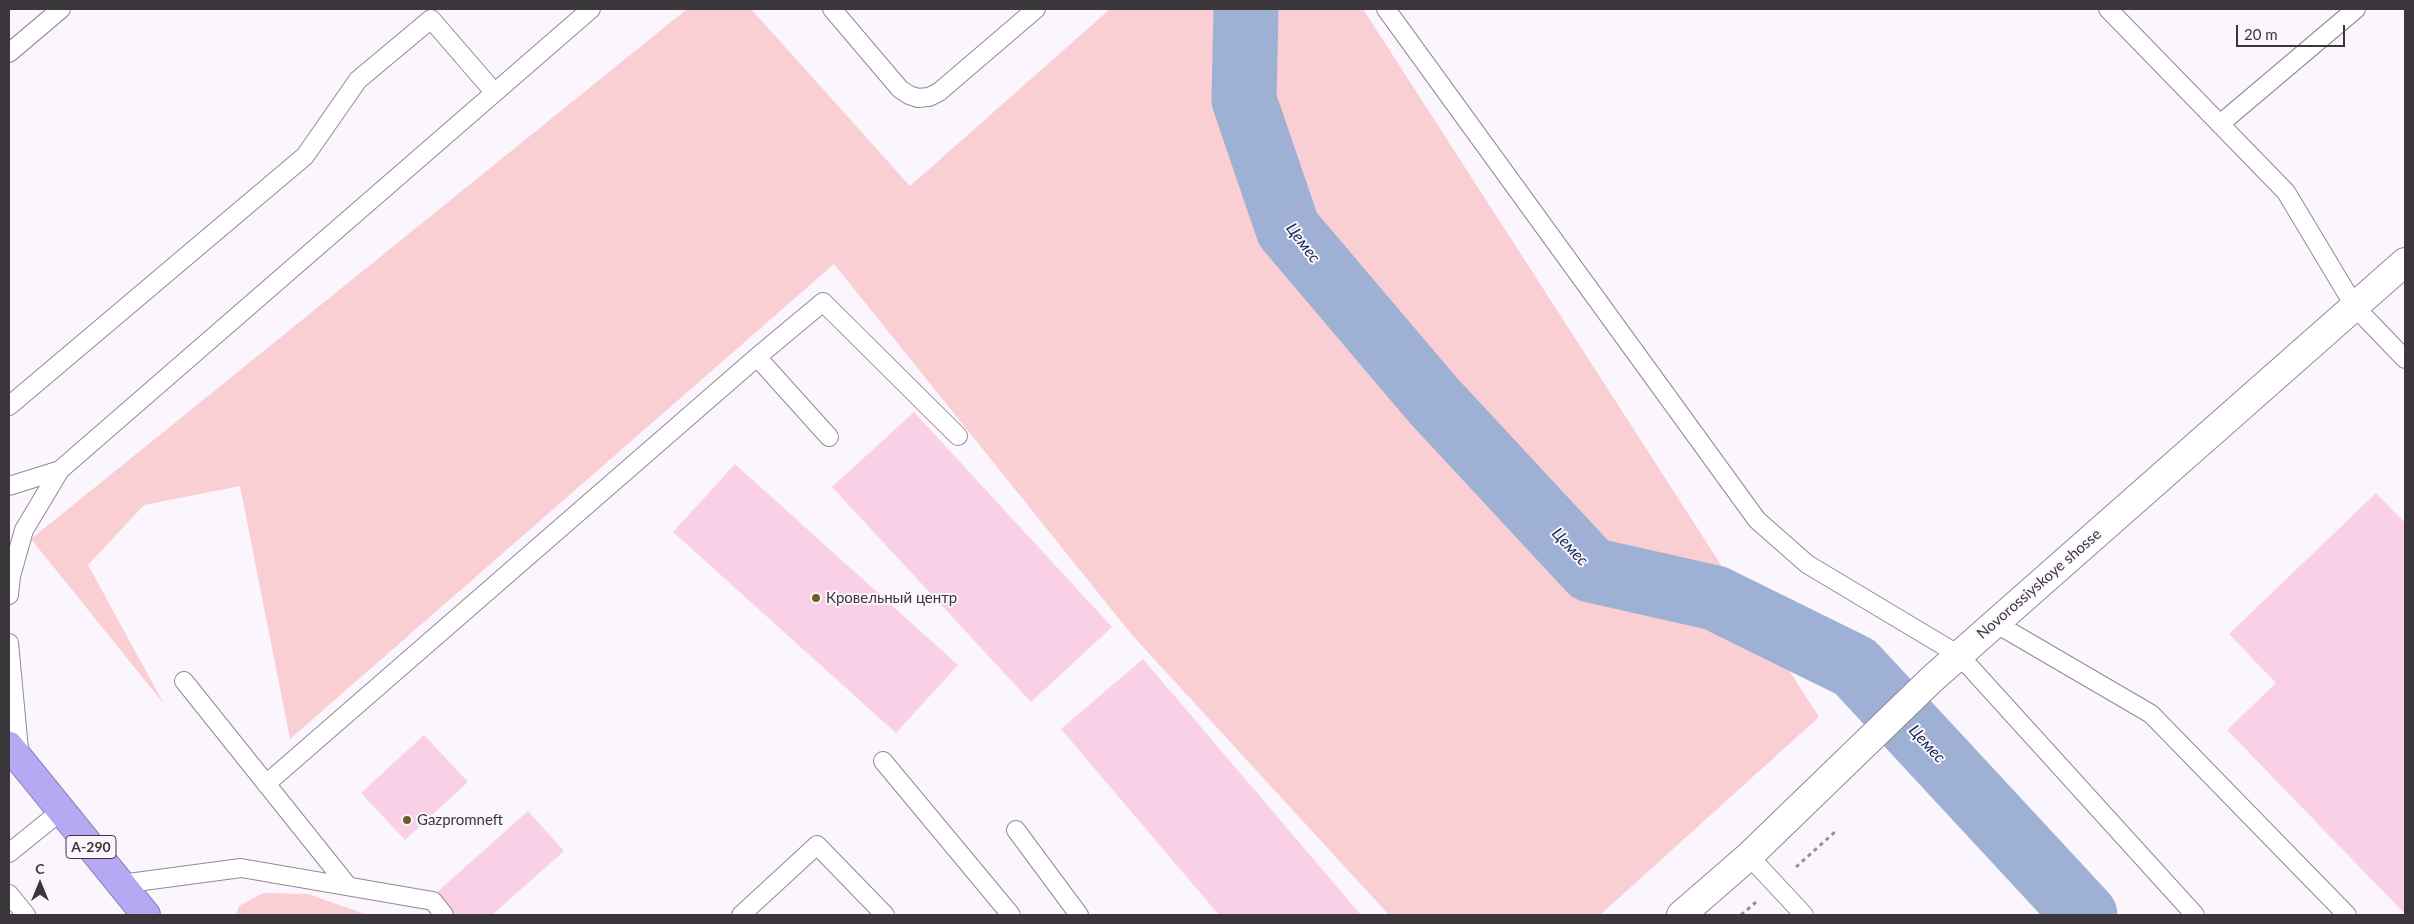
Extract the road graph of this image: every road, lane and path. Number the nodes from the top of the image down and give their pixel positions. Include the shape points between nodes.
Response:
1 (61, 9) edge
2 (591, 9) edge
3 (832, 9) edge
4 (1036, 9) edge
5 (1386, 9) edge
6 (2356, 9) edge
7 (2113, 10) edge
8 (9, 53) edge
9 (494, 92) junction
10 (2220, 124) junction
11 (2405, 262) edge
12 (2355, 307) junction
13 (757, 357) junction
14 (2405, 359) edge
15 (9, 406) edge
16 (958, 436) dead end
17 (829, 437) dead end
18 (60, 470) junction
19 (9, 486) edge
20 (9, 595) edge
21 (1995, 623) junction
22 (9, 643) edge
23 (1959, 655) junction
24 (184, 681) dead end
25 (14, 753) edge
26 (883, 761) dead end
27 (266, 784) junction
28 (61, 810) junction
29 (1016, 830) dead end
30 (9, 853) edge
31 (1749, 856) junction
32 (120, 884) junction
33 (348, 886) junction
34 (9, 894) edge
35 (26, 915) edge
36 (146, 915) edge
37 (444, 915) edge
38 (742, 915) edge
39 (885, 915) edge
40 (1011, 915) edge
41 (1079, 915) edge
42 (1681, 915) edge
43 (1804, 915) edge
44 (2195, 915) edge
45 (2347, 915) edge

1 - 8 lane
2 - 9 lane
3 - 4 lane via 900,89 918,98 939,92
5 - 23 lane via 1758,520 1807,564
6 - 10 lane
7 - 10 lane
9 - 15 lane via 431,19 358,80 305,156
9 - 18 lane
10 - 12 lane via 2286,192
11 - 12 main road, Novorossiyskoye shosse
12 - 14 lane
12 - 21 main road, Novorossiyskoye shosse
13 - 16 lane via 823,302
13 - 17 lane
13 - 27 lane
18 - 19 lane
18 - 20 lane via 24,530
21 - 23 main road, Novorossiyskoye shosse
21 - 45 lane via 2151,714
22 - 25 lane
23 - 31 main road, Novorossiyskoye shosse
23 - 44 lane
24 - 27 lane
25 - 28 highway, А-290
26 - 40 lane
27 - 33 lane
28 - 30 lane
28 - 32 highway, А-290
29 - 41 lane
31 - 42 main road, Novorossiyskoye shosse
31 - 43 lane
32 - 33 lane via 241,868
32 - 36 highway, А-290
33 - 37 lane via 433,901
34 - 35 lane
38 - 39 lane via 817,845

